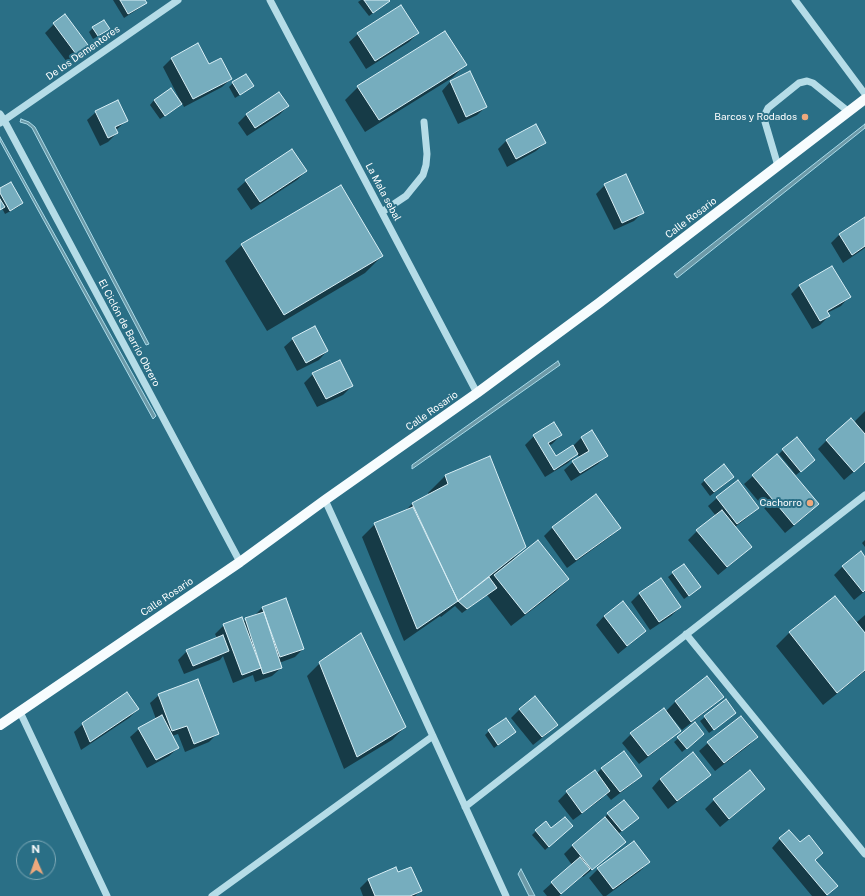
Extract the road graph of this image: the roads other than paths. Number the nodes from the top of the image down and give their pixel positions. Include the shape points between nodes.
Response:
1 (178, 0) edge
2 (270, 0) edge
3 (796, 0) edge
4 (865, 94) edge
5 (865, 99) edge
6 (849, 112) junction
7 (1, 119) edge
8 (424, 122) dead end
9 (778, 166) junction
10 (382, 212) junction
11 (477, 393) junction
12 (865, 495) edge
13 (325, 500) junction
14 (240, 562) junction
15 (686, 634) junction
16 (20, 712) junction
17 (0, 725) edge
18 (433, 736) junction
19 (465, 806) junction
20 (865, 854) edge
21 (107, 896) edge
22 (212, 896) edge
23 (506, 896) edge

1 - 7 street, De los Dementores
2 - 10 street, La Mala sebal
3 - 4 street
5 - 6 main road, Calle Rosario
6 - 9 main road, Calle Rosario
6 - 9 street via 813,83 806,81 793,88 768,108 765,114
7 - 14 street, El Ciclón de Barrio Obrero
8 - 10 street via 426,165 423,175 406,196
9 - 11 main road, Calle Rosario
10 - 11 street, La Mala sebal
11 - 13 main road, Calle Rosario
12 - 15 street
13 - 14 main road, Calle Rosario
13 - 18 street
14 - 16 main road, Calle Rosario
15 - 19 street
15 - 20 street
16 - 17 main road, Calle Rosario
16 - 21 street
18 - 19 street
18 - 22 street
19 - 23 street

